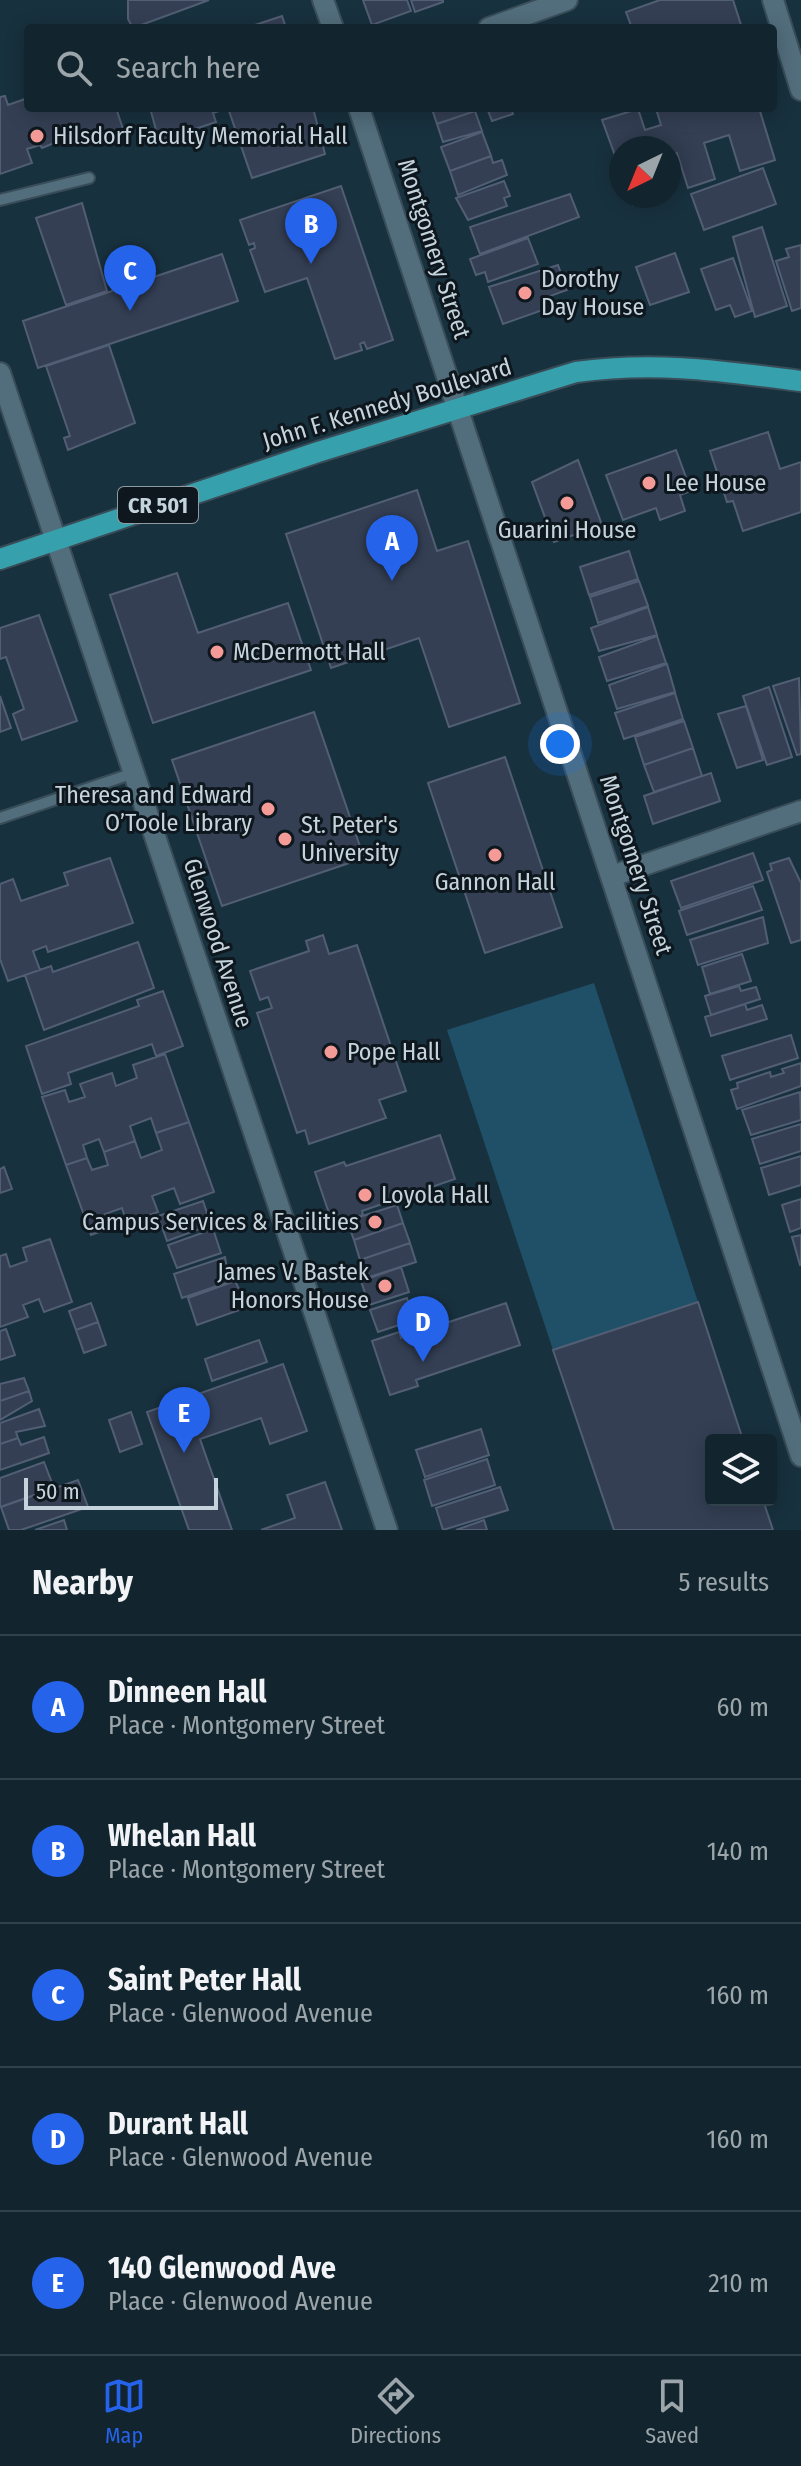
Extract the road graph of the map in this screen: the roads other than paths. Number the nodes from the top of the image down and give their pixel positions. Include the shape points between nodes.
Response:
1 (323, 0) edge
2 (567, 0) edge
3 (773, 0) edge
4 (332, 24) edge
5 (500, 24) edge
6 (801, 90) edge
7 (360, 112) edge
8 (89, 178) dead end
9 (0, 200) edge
10 (0, 373) edge
11 (801, 381) edge
12 (460, 408) junction
13 (55, 539) junction
14 (0, 559) edge
15 (134, 773) junction
16 (801, 811) edge
17 (0, 818) edge
18 (612, 876) junction
19 (801, 1456) edge
20 (387, 1530) edge

1 - 4 street
2 - 5 street
3 - 6 street
7 - 12 street, Montgomery Street
8 - 9 lane
10 - 13 street, Glenwood Avenue
11 - 12 main road, John F. Kennedy Boulevard / CR 501 via 682,365 616,366 576,372
12 - 13 main road, John F. Kennedy Boulevard / CR 501
12 - 18 street, Montgomery Street
13 - 14 main road, John F. Kennedy Boulevard / CR 501
13 - 15 street, Glenwood Avenue
15 - 17 lane
15 - 20 street, Glenwood Avenue
16 - 18 street
18 - 19 street, Montgomery Street

